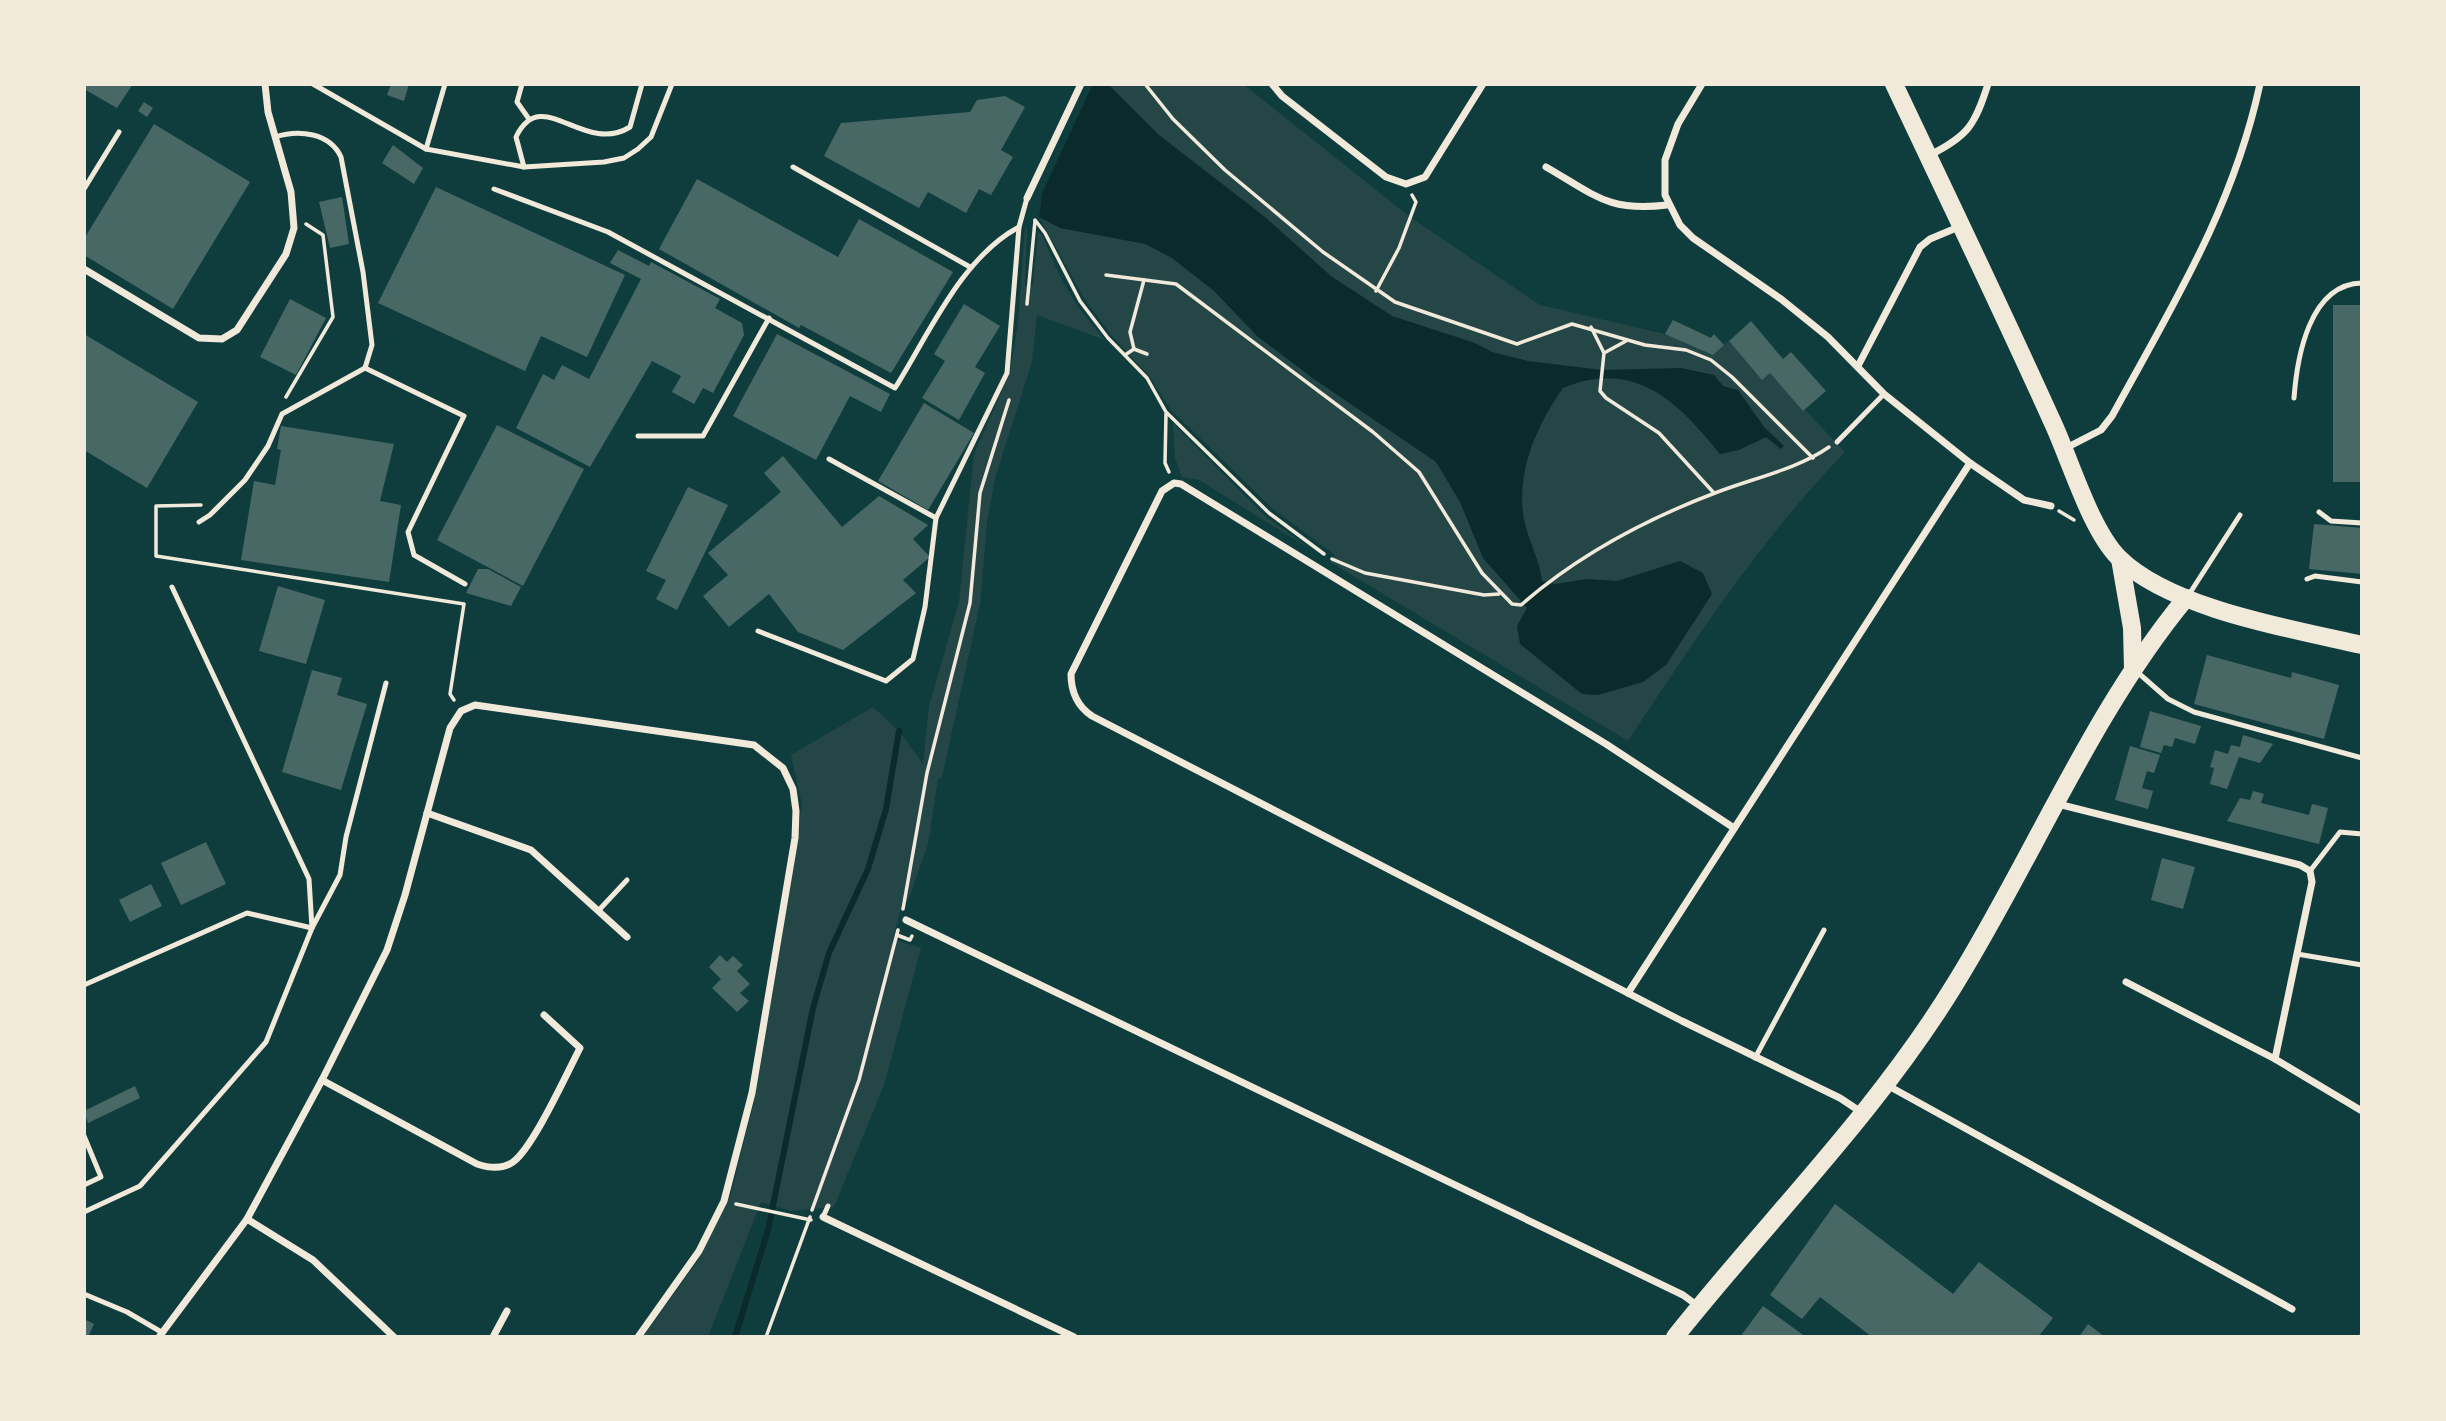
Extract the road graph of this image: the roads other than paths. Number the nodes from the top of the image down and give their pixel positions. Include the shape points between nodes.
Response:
1 (265, 84) edge
2 (313, 84) edge
3 (445, 84) edge
4 (522, 84) edge
5 (642, 84) edge
6 (672, 84) edge
7 (1081, 84) edge
8 (1272, 84) edge
9 (1483, 84) edge
10 (1702, 84) edge
11 (1894, 84) edge
12 (1988, 84) edge
13 (2260, 84) edge
14 (529, 118) junction
15 (119, 132) dead end
16 (275, 137) junction
17 (426, 149) junction
18 (1928, 156) junction
19 (524, 167) junction
20 (793, 167) dead end
21 (1546, 167) dead end
22 (84, 189) edge
23 (494, 189) dead end
24 (1027, 198) joint
25 (1667, 205) junction
26 (1961, 226) junction
27 (1019, 227) junction
28 (970, 267) junction
29 (84, 269) edge
30 (2362, 283) edge
31 (769, 318) junction
32 (1858, 366) junction
33 (365, 368) junction
34 (1884, 394) junction
35 (2294, 398) dead end
36 (638, 436) dead end
37 (1837, 442) road end
38 (2064, 449) junction
39 (829, 459) dead end
40 (1970, 463) junction
41 (2051, 506) dead end
42 (2319, 512) dead end
43 (2240, 515) dead end
44 (936, 518) junction
45 (199, 522) dead end
46 (2362, 523) edge
47 (2120, 559) junction
48 (2307, 579) dead end
49 (2362, 582) edge
50 (466, 584) dead end
51 (172, 587) dead end
52 (2186, 598) junction
53 (758, 631) dead end
54 (2362, 645) edge
55 (2133, 668) junction
56 (386, 683) dead end
57 (2362, 758) edge
58 (2057, 804) junction
59 (427, 813) junction
60 (1734, 828) junction
61 (2362, 834) edge
62 (2310, 871) junction
63 (627, 880) dead end
64 (599, 910) junction
65 (904, 919) road end
66 (312, 928) junction
67 (1824, 930) dead end
68 (627, 937) dead end
69 (2297, 954) junction
70 (2362, 965) edge
71 (2126, 982) dead end
72 (84, 985) edge
73 (1628, 993) junction
74 (544, 1015) dead end
75 (1755, 1058) junction
76 (2275, 1059) junction
77 (322, 1080) junction
78 (1884, 1084) junction
79 (2362, 1111) edge
80 (1862, 1113) junction
81 (84, 1136) edge
82 (84, 1185) edge
83 (828, 1206) dead end
84 (84, 1212) edge
85 (823, 1217) joint
86 (247, 1219) junction
87 (84, 1294) edge
88 (1700, 1307) junction
89 (2292, 1309) dead end
90 (507, 1311) dead end
91 (161, 1335) edge
92 (394, 1337) edge
93 (493, 1337) edge
94 (638, 1337) edge
95 (1074, 1337) edge
96 (1675, 1337) edge

1 - 16 street
2 - 17 lane
3 - 17 lane
4 - 14 lane via 517,102
5 - 14 lane via 630,127 618,135 584,131 544,114
6 - 19 lane via 651,137 624,158
7 - 24 street
8 - 9 street via 1386,177 1406,184 1424,177
10 - 25 street via 1678,124 1665,160
11 - 18 highway
12 - 18 street via 1969,130
13 - 38 street via 2242,157 2213,231 2105,426
14 - 19 lane via 516,137
15 - 22 lane
16 - 29 street via 294,217 292,239 237,330 222,339 205,340
16 - 33 lane via 288,133 323,137 337,147 341,157 372,345
17 - 19 lane
18 - 26 highway
20 - 28 lane
21 - 25 street via 1611,204 1632,208
23 - 31 lane via 608,232
24 - 27 lane
25 - 32 street via 1693,238 1781,299
26 - 32 street via 1920,247
26 - 38 highway
27 - 28 lane via 998,238
27 - 44 lane via 1007,373
28 - 31 lane via 895,388
30 - 35 lane via 2352,283 2329,296 2304,333
31 - 36 lane via 703,436
32 - 34 street
33 - 45 lane via 282,414 245,480
33 - 50 lane via 464,416 408,532 414,555
34 - 37 lane
34 - 40 street
38 - 47 highway via 2090,508
39 - 44 lane
40 - 41 street via 2024,500
40 - 60 street
42 - 46 lane via 2331,521
43 - 52 lane
44 - 53 lane via 913,659 886,681
47 - 52 highway via 2146,579
47 - 55 highway via 2132,628
48 - 49 lane
51 - 66 lane via 309,879
52 - 54 highway
52 - 55 highway
55 - 57 lane via 2168,699 2194,712
55 - 58 highway
56 - 66 lane via 340,875
58 - 62 street
58 - 78 highway via 1956,984
59 - 64 street via 531,850
59 - 77 street via 387,950
59 - 94 street via 450,728 461,711 475,705 754,745 783,768 793,789 795,838 752,1093 724,1201 699,1251
60 - 73 street
60 - 73 street via 1193,489 1174,483 1162,491 1071,674 1073,694 1085,711
61 - 62 lane via 2340,832
62 - 69 street via 2312,882
63 - 64 lane
64 - 68 street
65 - 88 street via 1683,1294
66 - 72 lane via 247,913
66 - 84 lane via 266,1042 139,1186
67 - 75 lane
69 - 70 lane
69 - 76 street
71 - 76 street
73 - 75 street
74 - 77 street via 580,1048 524,1151 506,1166 477,1164
75 - 80 street
76 - 79 street
77 - 86 street
78 - 80 highway
78 - 89 street
80 - 88 highway
81 - 82 lane via 101,1177
83 - 85 lane
85 - 95 street
86 - 91 street
86 - 92 street via 313,1260
87 - 91 lane via 127,1312
88 - 96 highway
90 - 93 street

